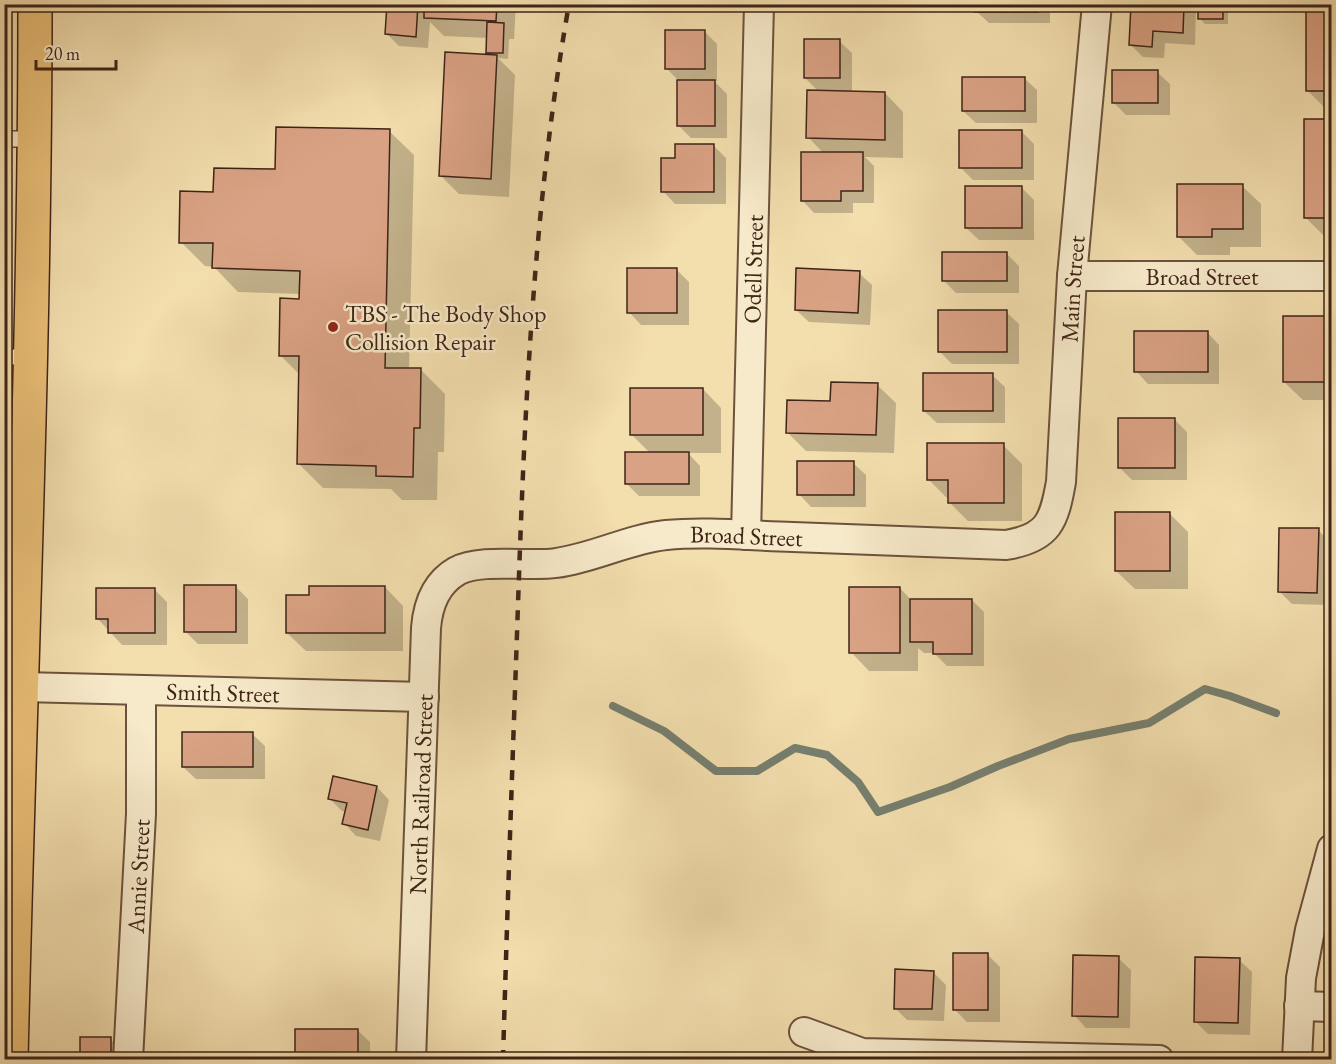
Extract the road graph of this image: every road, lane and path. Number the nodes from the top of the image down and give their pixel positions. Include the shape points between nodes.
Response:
1 (35, 4) edge
2 (759, 4) edge
3 (1097, 4) edge
4 (20, 139) edge
5 (1072, 276) junction
6 (1332, 276) edge
7 (17, 357) edge
8 (746, 536) junction
9 (1006, 545) joint
10 (487, 565) joint
11 (13, 651) edge
12 (21, 687) junction
13 (141, 690) junction
14 (424, 697) junction
15 (1332, 849) edge
16 (1299, 1006) junction
17 (1332, 1007) edge
18 (804, 1032) dead end
19 (11, 1059) edge
20 (128, 1059) edge
21 (411, 1059) edge
22 (1159, 1059) edge
23 (1297, 1059) edge

1 - 4 main road
2 - 8 street, Odell Street
3 - 5 street, Main Street
4 - 7 main road
5 - 6 street, Broad Street
5 - 9 street, Main Street via 1061,482 1056,508 1046,528 1026,542
7 - 11 main road
8 - 9 street, Broad Street
8 - 10 street, Broad Street via 664,536 559,562
10 - 14 street, North Railroad Street via 456,572 442,583 432,599 426,628
11 - 12 main road
12 - 13 street, Smith Street
12 - 19 main road
13 - 14 street, Smith Street
13 - 20 street, Annie Street via 141,814
14 - 21 street, North Railroad Street
15 - 16 street via 1310,930
16 - 17 street
16 - 23 street
18 - 22 street via 862,1053

